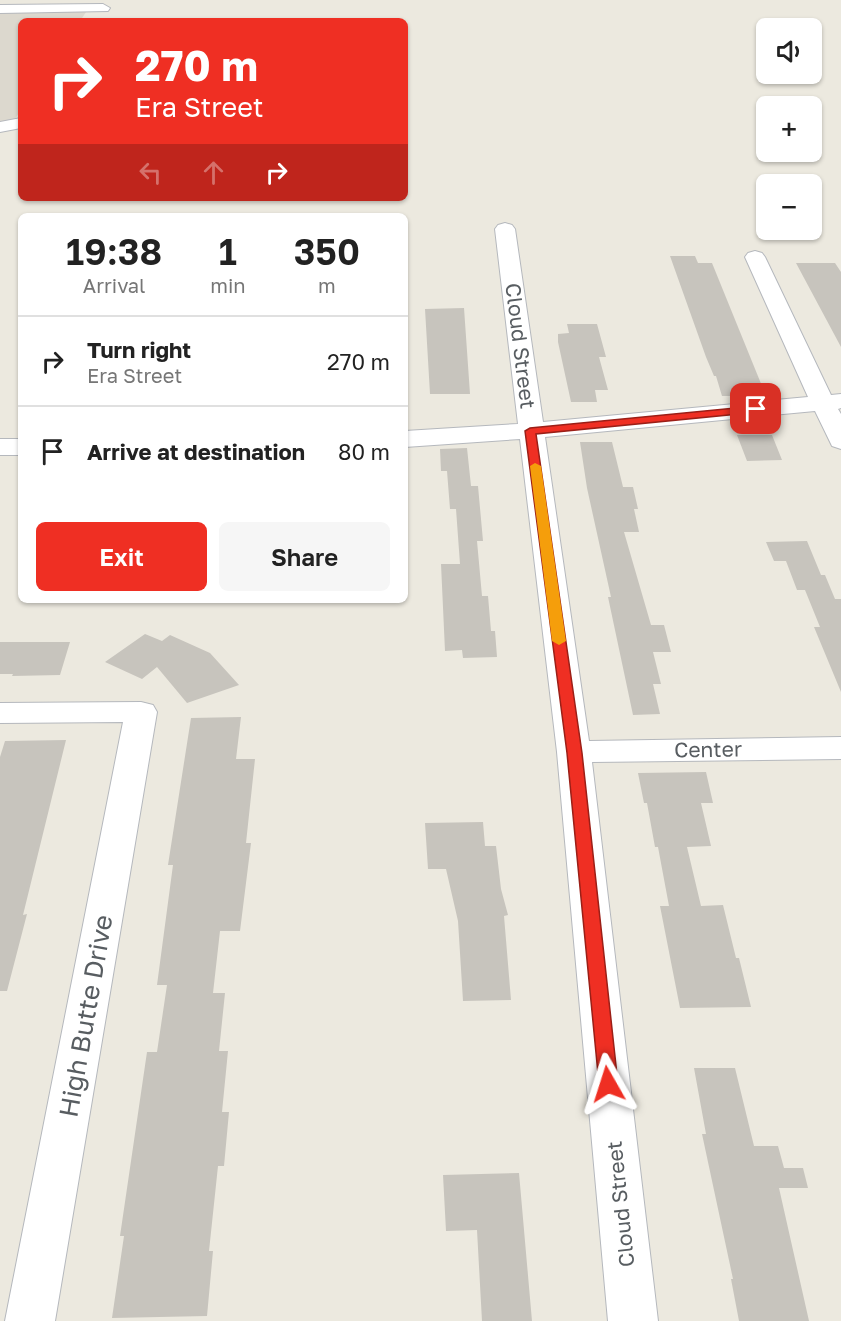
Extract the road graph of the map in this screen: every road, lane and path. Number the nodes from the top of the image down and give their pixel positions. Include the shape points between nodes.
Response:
1 (104, 4) edge
2 (0, 9) edge
3 (96, 18) edge
4 (18, 124) edge
5 (0, 127) edge
6 (506, 229) dead end
7 (755, 257) dead end
8 (832, 402) edge
9 (530, 431) junction
10 (408, 439) edge
11 (841, 441) edge
12 (0, 447) edge
13 (18, 447) edge
14 (0, 713) edge
15 (841, 748) edge
16 (574, 753) junction
17 (30, 1321) edge
18 (633, 1321) edge

1 - 2 street
1 - 3 street
4 - 5 street
6 - 9 street, Cloud Street
7 - 8 street
8 - 9 street
8 - 11 street
9 - 10 street
9 - 16 street, Cloud Street
12 - 13 street
14 - 17 street, High Butte Drive via 141,711
15 - 16 street, Center
16 - 18 street, Cloud Street

